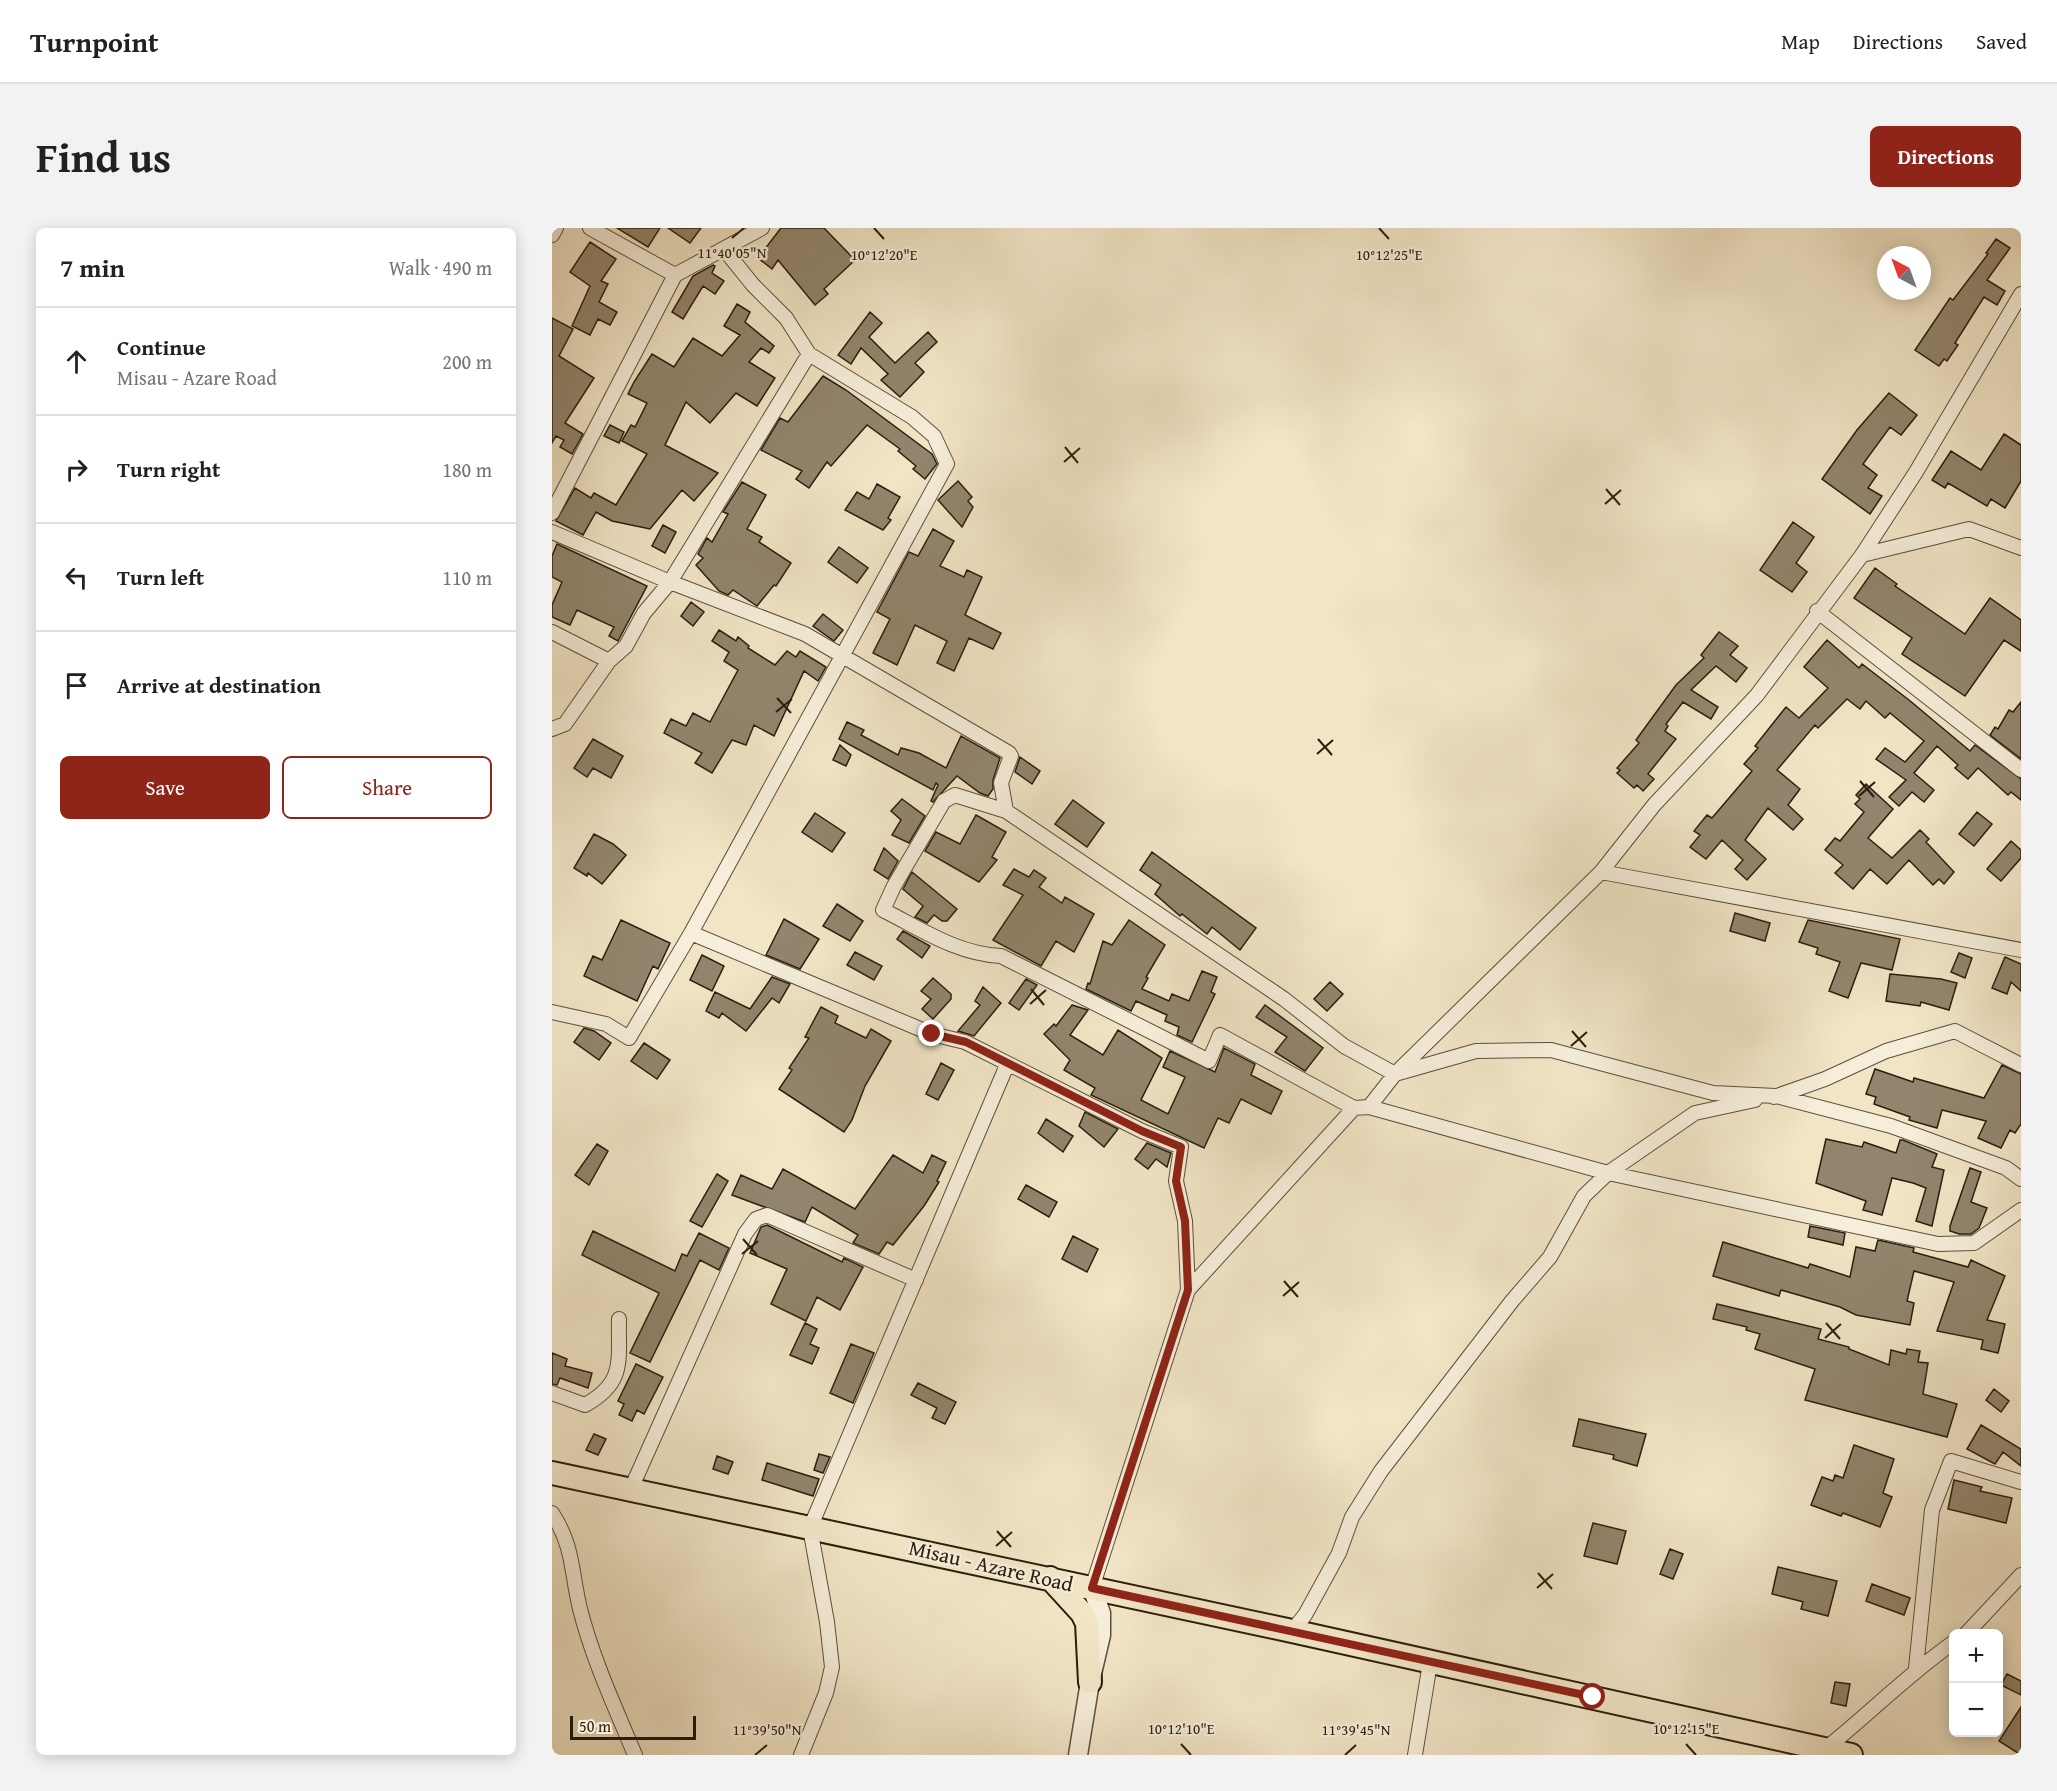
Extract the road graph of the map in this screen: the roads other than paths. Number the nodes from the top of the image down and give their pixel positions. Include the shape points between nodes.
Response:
1 (556, 228) edge
2 (590, 228) edge
3 (762, 228) edge
4 (552, 235) edge
5 (724, 249) junction
6 (675, 275) junction
7 (2021, 294) edge
8 (810, 354) junction
9 (552, 513) edge
10 (552, 532) edge
11 (2021, 548) edge
12 (1862, 555) junction
13 (670, 582) junction
14 (1817, 611) junction
15 (552, 632) edge
16 (840, 655) junction
17 (609, 661) junction
18 (552, 729) edge
19 (2021, 771) edge
20 (1006, 811) junction
21 (1601, 872) junction
22 (691, 933) junction
23 (2021, 950) edge
24 (552, 1012) edge
25 (1007, 1065) junction
26 (2021, 1065) edge
27 (1395, 1074) junction
28 (1776, 1096) junction
29 (1354, 1107) junction
30 (1369, 1107) junction
31 (1608, 1173) junction
32 (2021, 1179) edge
33 (2021, 1210) edge
34 (916, 1280) junction
35 (1188, 1290) junction
36 (619, 1319) dead end
37 (552, 1393) edge
38 (552, 1473) edge
39 (2021, 1482) edge
40 (630, 1491) junction
41 (552, 1513) edge
42 (810, 1528) junction
43 (2021, 1575) edge
44 (1050, 1578) junction
45 (1092, 1588) junction
46 (1971, 1629) edge
47 (1292, 1631) junction
48 (1949, 1645) edge
49 (1431, 1663) junction
50 (1916, 1668) junction
51 (1090, 1682) junction
52 (1824, 1750) junction
53 (635, 1755) edge
54 (801, 1755) edge
55 (1078, 1755) edge
56 (1415, 1755) edge
57 (1851, 1755) edge

1 - 4 street
2 - 6 street
3 - 5 street
5 - 6 street
5 - 8 street via 786,318
6 - 9 street
7 - 12 street
8 - 13 street
8 - 16 street via 912,417 934,436 947,464
10 - 13 street
11 - 12 street via 1969,529
12 - 14 street
13 - 16 street via 805,634
13 - 17 street via 644,613 626,645
14 - 19 street
14 - 21 street via 1757,694 1654,805
15 - 17 street
16 - 20 street via 1009,753 1001,783
16 - 22 street
17 - 18 street via 565,724
20 - 27 street via 1292,1004 1344,1046
20 - 29 street via 955,795 944,801 883,910 959,949 1001,956 1209,1061 1220,1035
21 - 23 street
21 - 27 street
22 - 24 street via 629,1038 606,1024
22 - 25 street via 932,1034 966,1042
25 - 34 street
25 - 35 street via 1181,1147 1176,1181 1185,1221
26 - 28 street via 1955,1031 1886,1051
27 - 28 street via 1476,1051 1551,1050 1713,1093
27 - 30 street
28 - 31 street via 1695,1113
28 - 32 street via 1891,1126 2006,1168
29 - 30 street
29 - 35 street
30 - 31 street
31 - 33 street via 1938,1244 1974,1243
31 - 47 street via 1584,1196 1550,1257 1381,1471 1353,1517 1339,1553 1305,1615
34 - 40 street via 767,1215 756,1219 745,1234
34 - 42 street
35 - 45 street
36 - 37 street via 618,1372 604,1394 585,1405
38 - 40 main road, Misau - Azare Road
39 - 50 street via 1951,1461 1932,1510
40 - 42 main road, Misau - Azare Road
41 - 53 street via 572,1554 580,1608 600,1674
42 - 44 main road, Misau - Azare Road
42 - 54 street via 832,1667
43 - 46 street
44 - 45 main road, Misau - Azare Road
44 - 51 main road via 1087,1623
45 - 47 main road, Misau - Azare Road
45 - 51 street via 1102,1622
47 - 49 main road, Misau - Azare Road
48 - 50 street
49 - 52 main road, Misau - Azare Road
49 - 56 street
50 - 52 street
51 - 55 street
52 - 57 main road, Misau - Azare Road

